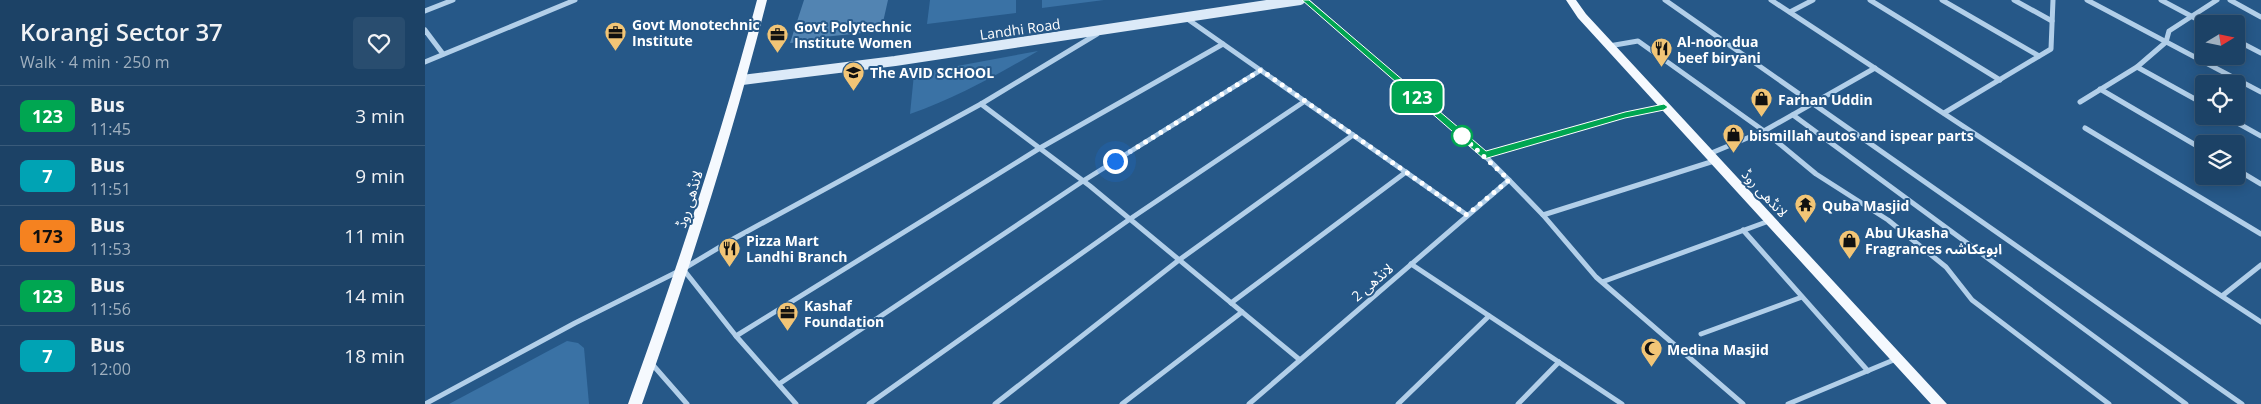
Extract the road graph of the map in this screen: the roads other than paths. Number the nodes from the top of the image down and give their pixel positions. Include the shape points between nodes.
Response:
1 (453, 0) edge
2 (575, 0) edge
3 (762, 0) edge
4 (1300, 0) edge
5 (1306, 0) edge
6 (1571, 0) edge
7 (1665, 0) edge
8 (1771, 0) edge
9 (1813, 0) edge
10 (1870, 0) edge
11 (1943, 0) edge
12 (2014, 0) edge
13 (2053, 0) edge
14 (2087, 0) edge
15 (2161, 0) edge
16 (2217, 0) edge
17 (2230, 0) edge
18 (425, 12) edge
19 (1790, 12) junction
20 (2193, 17) junction
21 (2261, 17) edge
22 (1186, 18) junction
23 (2052, 21) junction
24 (425, 30) edge
25 (1101, 31) junction
26 (2166, 42) junction
27 (1223, 44) junction
28 (2245, 45) edge
29 (1609, 46) junction
30 (2261, 53) edge
31 (443, 54) junction
32 (2039, 56) junction
33 (425, 62) edge
34 (2137, 67) junction
35 (1875, 68) junction
36 (1261, 70) junction
37 (742, 80) junction
38 (2000, 80) junction
39 (2100, 89) junction
40 (2261, 92) edge
41 (2195, 99) edge
42 (1305, 102) junction
43 (1814, 102) junction
44 (2080, 102) dead end
45 (981, 104) junction
46 (1664, 107) junction
47 (1944, 113) junction
48 (1793, 115) junction
49 (2241, 125) edge
50 (2085, 128) dead end
51 (1764, 131) junction
52 (1353, 135) junction
53 (2261, 136) edge
54 (2195, 145) edge
55 (1040, 148) junction
56 (1484, 155) junction
57 (1711, 158) junction
58 (1406, 172) junction
59 (2245, 174) edge
60 (1509, 179) junction
61 (1083, 181) junction
62 (2261, 184) edge
63 (1467, 215) junction
64 (1543, 215) junction
65 (1130, 219) junction
66 (1770, 221) junction
67 (1743, 230) junction
68 (2261, 234) edge
69 (1179, 260) junction
70 (1411, 264) junction
71 (2261, 265) edge
72 (683, 269) junction
73 (1602, 282) junction
74 (2222, 296) junction
75 (1802, 297) junction
76 (1231, 303) junction
77 (1242, 312) junction
78 (1489, 316) junction
79 (2261, 322) edge
80 (1701, 334) dead end
81 (736, 336) junction
82 (1898, 358) junction
83 (1300, 360) junction
84 (650, 362) junction
85 (1559, 362) junction
86 (1868, 371) junction
87 (779, 384) junction
88 (425, 404) edge
89 (635, 404) edge
90 (687, 404) edge
91 (796, 404) edge
92 (869, 404) edge
93 (995, 404) edge
94 (1122, 404) edge
95 (1249, 404) edge
96 (1398, 404) edge
97 (1518, 404) edge
98 (1622, 404) edge
99 (1743, 404) edge
100 (1788, 404) edge
101 (1940, 404) edge
102 (2109, 404) edge
103 (2186, 404) edge
104 (2242, 404) edge

1 - 18 street
2 - 31 street
3 - 37 main road, لانڈھی روڈ
4 - 22 street, Landhi Road
5 - 56 street
6 - 29 main road, لانڈھی روڈ
7 - 43 street
8 - 19 street
9 - 19 street
10 - 38 street
11 - 32 street
12 - 23 street
13 - 23 street
14 - 26 street
15 - 20 street
16 - 20 street
17 - 21 street
19 - 35 street
20 - 26 street via 2169,31
22 - 25 street, Landhi Road
22 - 27 street
23 - 32 street via 2051,49
24 - 31 street
25 - 37 street, Landhi Road
25 - 45 street
26 - 34 street
26 - 40 street
27 - 36 street
27 - 55 street
28 - 30 street
29 - 46 main road, لانڈھی روڈ
29 - 51 street via 1638,41
31 - 33 street
32 - 38 street
34 - 39 street
34 - 41 street
35 - 43 street
35 - 47 street
36 - 42 street
36 - 61 street
37 - 72 main road, لانڈھی روڈ
38 - 47 street
39 - 44 street
39 - 54 street
42 - 52 street
42 - 65 street
43 - 48 street
43 - 104 street
45 - 55 street
45 - 72 street
46 - 56 street
46 - 57 main road, لانڈھی روڈ
47 - 74 street
48 - 51 street
48 - 103 street
49 - 53 street
50 - 68 street
51 - 57 street
51 - 102 street via 1816,174 1888,220 1946,266 1972,300
52 - 58 street
52 - 69 street
55 - 61 street
55 - 81 street
56 - 60 street
57 - 64 street
57 - 66 main road, لانڈھی روڈ
58 - 63 street
58 - 76 street
59 - 62 street
60 - 63 street, لانڈھی 2
60 - 64 street
61 - 65 street
61 - 87 street
63 - 70 street, لانڈھی 2
64 - 73 street
65 - 69 street
65 - 92 street
66 - 67 street
66 - 82 main road, لانڈھی روڈ
67 - 73 street
67 - 75 street
69 - 76 street
69 - 93 street
70 - 78 street
70 - 83 street, لانڈھی 2
71 - 74 street
72 - 81 street
72 - 84 main road, لانڈھی روڈ
72 - 88 street
73 - 99 street
74 - 79 street
75 - 80 street
75 - 86 street
76 - 77 street
77 - 83 street
77 - 94 street
78 - 85 street
78 - 96 street
81 - 87 street
82 - 86 street
82 - 101 main road, لانڈھی روڈ
83 - 95 street, لانڈھی 2
84 - 89 main road, لانڈھی روڈ
84 - 90 street
85 - 97 street
85 - 98 street
86 - 100 street
87 - 91 street

